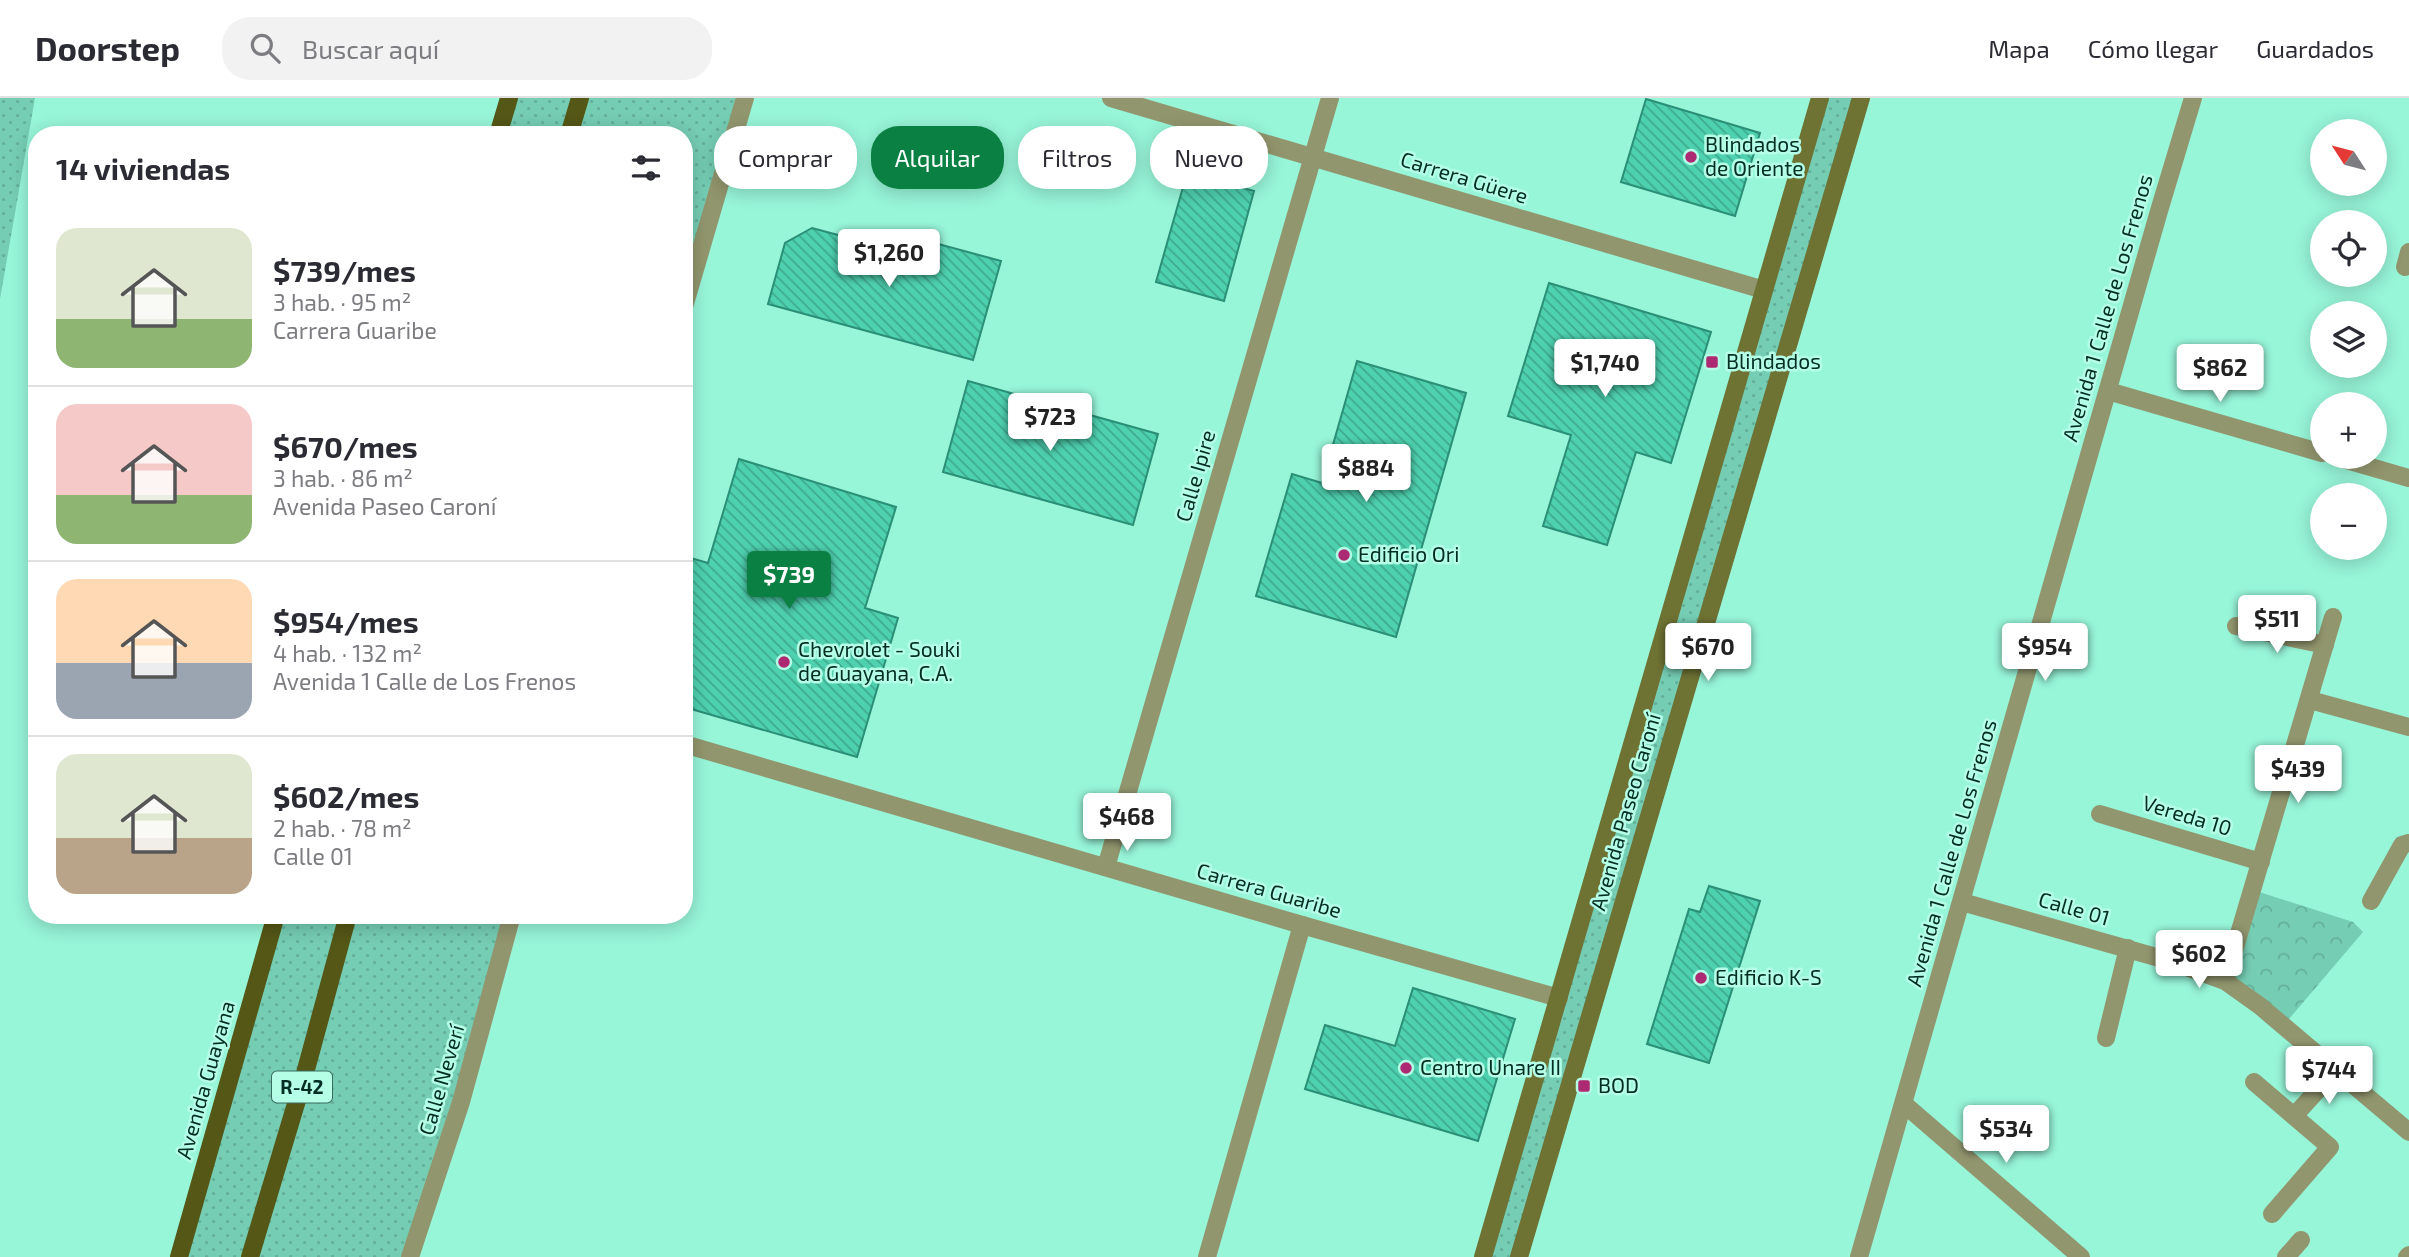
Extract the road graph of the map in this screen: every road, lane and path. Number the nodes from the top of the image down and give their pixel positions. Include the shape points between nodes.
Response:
1 (509, 98) edge
2 (580, 98) edge
3 (745, 98) edge
4 (1111, 98) edge
5 (1330, 98) edge
6 (1820, 98) edge
7 (1861, 98) edge
8 (2193, 98) edge
9 (501, 126) edge
10 (572, 126) edge
11 (1313, 156) junction
12 (693, 276) edge
13 (1763, 290) junction
14 (2108, 391) junction
15 (2310, 450) edge
16 (2378, 469) edge
17 (2409, 478) edge
18 (2333, 617) dead end
19 (2236, 626) dead end
20 (2325, 645) junction
21 (2310, 699) junction
22 (2409, 727) edge
23 (693, 747) edge
24 (2100, 814) dead end
25 (2406, 844) edge
26 (2261, 862) junction
27 (1106, 867) junction
28 (2371, 901) dead end
29 (1962, 902) junction
30 (273, 924) edge
31 (346, 924) edge
32 (510, 924) edge
33 (1302, 925) junction
34 (2127, 948) junction
35 (2225, 981) junction
36 (1559, 998) junction
37 (2106, 1038) dead end
38 (2336, 1070) junction
39 (2254, 1082) dead end
40 (1904, 1104) junction
41 (2294, 1116) junction
42 (2409, 1132) edge
43 (2272, 1214) dead end
44 (2301, 1240) dead end
45 (179, 1257) edge
46 (250, 1257) edge
47 (410, 1257) edge
48 (1207, 1257) edge
49 (1483, 1257) edge
50 (1519, 1257) edge
51 (1859, 1257) edge
52 (2081, 1257) edge
53 (2286, 1257) edge

1 - 9 main road
2 - 10 main road
3 - 12 street
4 - 11 street, Carrera Güere
5 - 11 street, Calle Ipire
6 - 13 street, Avenida Paseo Caroní
7 - 50 street, Avenida Paseo Caroní
8 - 14 street, Avenida 1 Calle de Los Frenos
11 - 13 street, Carrera Güere
11 - 27 street, Calle Ipire
13 - 36 street, Avenida Paseo Caroní
14 - 15 street
14 - 29 street, Avenida 1 Calle de Los Frenos
16 - 17 street
18 - 20 street
19 - 20 street
20 - 21 street
21 - 22 street
21 - 26 street
23 - 27 street, Carrera Guaribe
24 - 26 street, Vereda 10
25 - 28 street
26 - 35 street
27 - 33 street, Carrera Guaribe
29 - 34 street, Calle 01
29 - 40 street, Avenida 1 Calle de Los Frenos
30 - 45 main road, Avenida Guayana
31 - 46 main road, R-42
32 - 47 street, Calle Neverí via 461,1102
33 - 36 street, Carrera Guaribe
33 - 48 street
34 - 35 street, Calle 01
34 - 37 street
35 - 38 street, Calle 01
36 - 49 street, Avenida Paseo Caroní
38 - 41 street
38 - 42 street, Calle 01
39 - 41 street
40 - 51 street, Avenida 1 Calle de Los Frenos
40 - 52 street
41 - 43 street via 2330,1147
44 - 53 street

